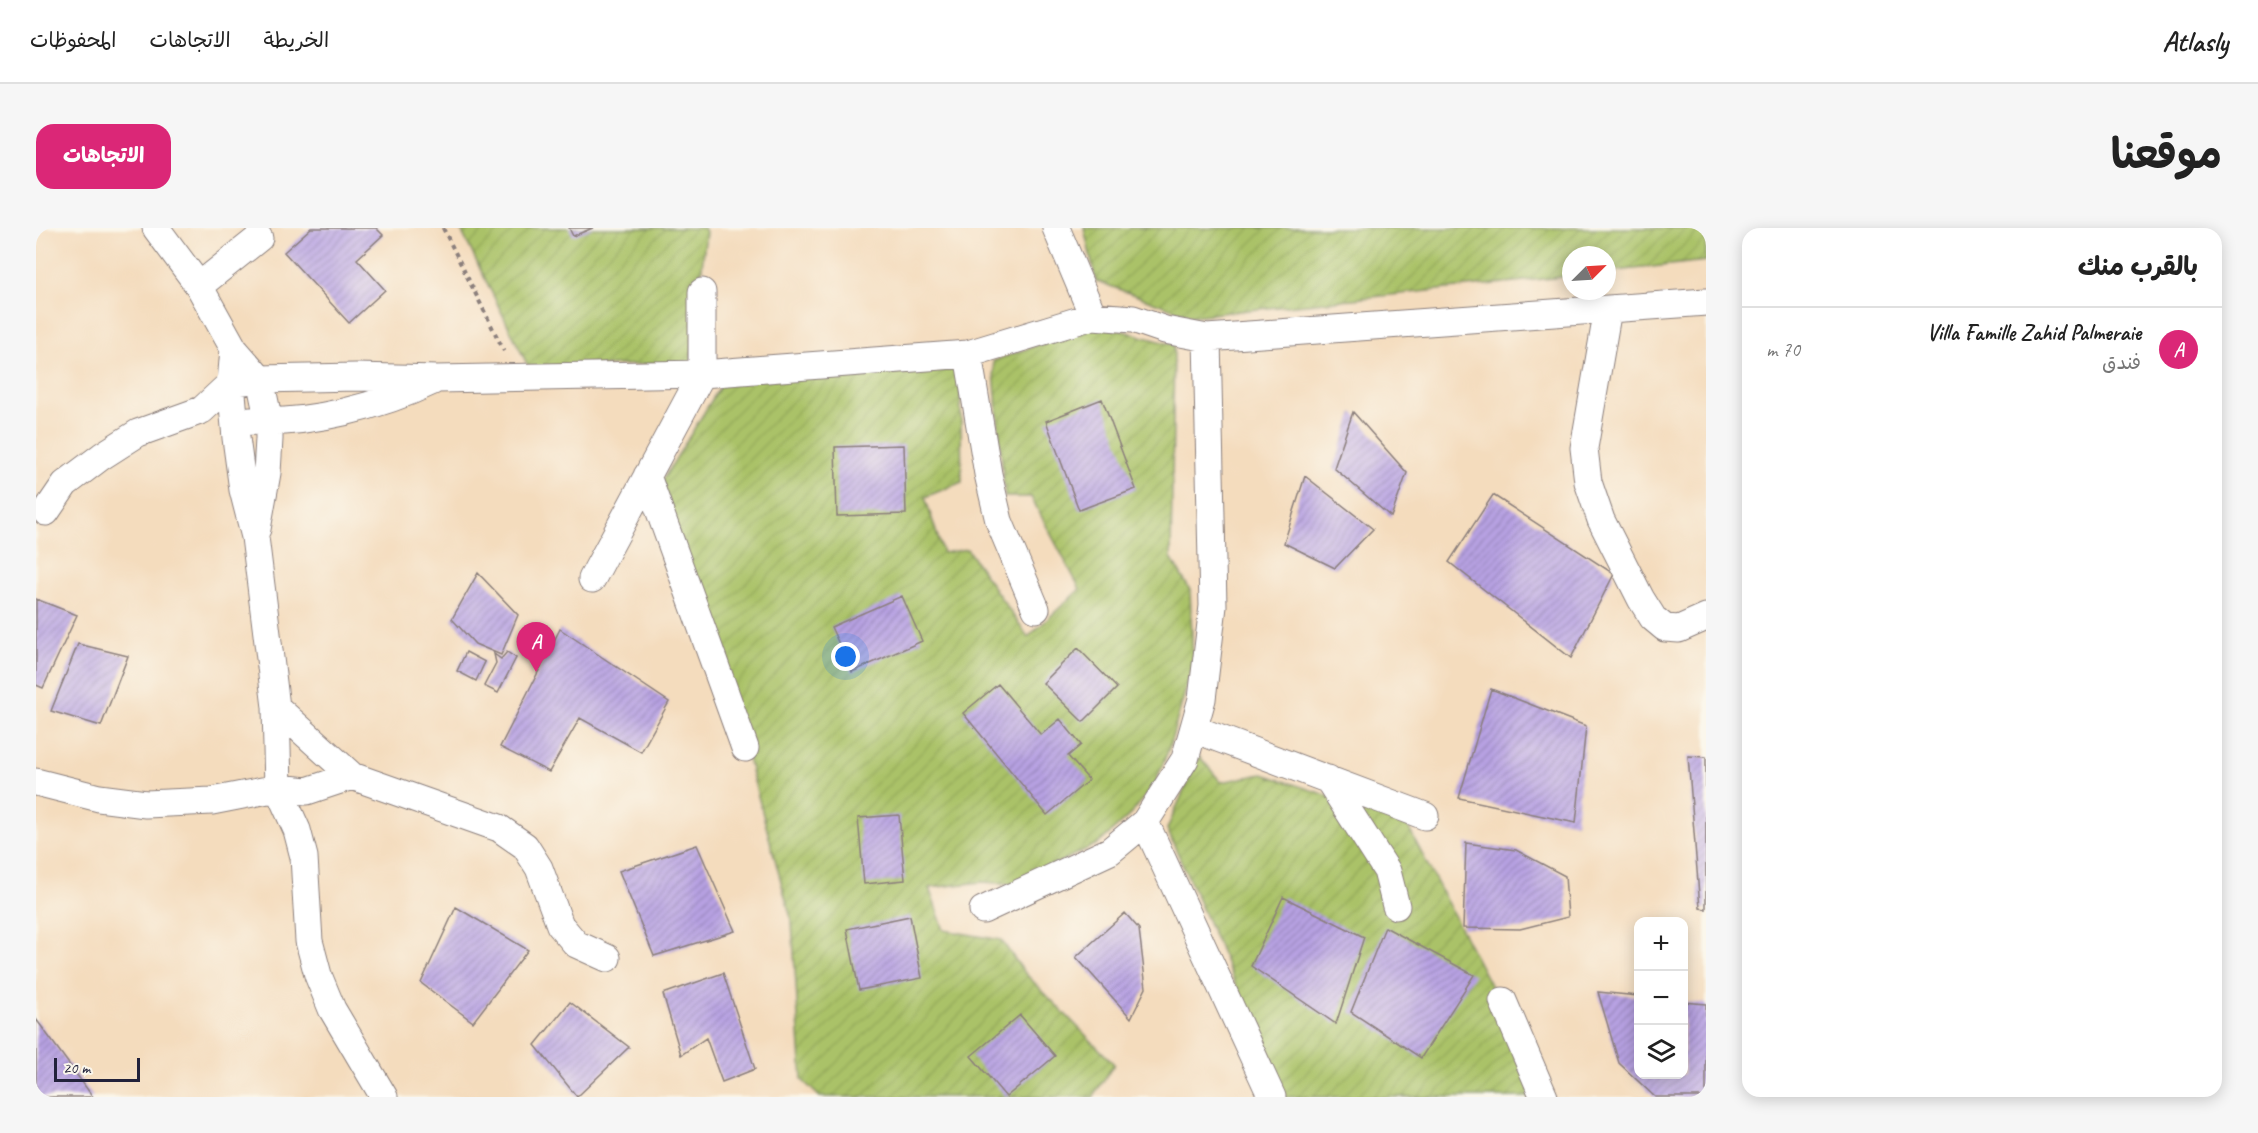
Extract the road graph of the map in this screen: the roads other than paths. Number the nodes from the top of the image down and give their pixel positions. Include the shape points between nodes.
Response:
1 (156, 228) edge
2 (1056, 228) edge
3 (259, 238) dead end
4 (199, 286) junction
5 (702, 292) dead end
6 (1706, 302) edge
7 (1608, 309) junction
8 (1093, 316) junction
9 (1207, 338) junction
10 (234, 349) junction
11 (968, 354) junction
12 (702, 374) junction
13 (260, 379) junction
14 (437, 379) junction
15 (231, 383) junction
16 (202, 410) junction
17 (235, 420) junction
18 (269, 422) junction
19 (647, 476) junction
20 (46, 512) dead end
21 (255, 537) junction
22 (592, 579) dead end
23 (1036, 609) dead end
24 (1706, 617) edge
25 (276, 706) junction
26 (1194, 729) junction
27 (745, 748) dead end
28 (352, 776) junction
29 (1328, 779) junction
30 (36, 782) edge
31 (278, 788) junction
32 (1425, 816) dead end
33 (1145, 822) junction
34 (1396, 906) dead end
35 (983, 910) dead end
36 (607, 958) dead end
37 (1503, 1001) dead end
38 (384, 1097) edge
39 (1272, 1097) edge
40 (1544, 1097) edge

1 - 4 street
2 - 8 street
3 - 4 street
4 - 10 street
5 - 12 street
6 - 7 street
7 - 9 street
7 - 24 street via 1584,448 1588,482 1600,520 1653,618 1665,628 1679,629
8 - 9 street via 1133,318 1165,330
8 - 11 street
9 - 26 street via 1213,606 1202,699
10 - 13 street
10 - 15 street
11 - 12 street
11 - 23 street via 999,521
12 - 14 street
12 - 19 street
13 - 14 street
13 - 15 street
13 - 18 street
14 - 18 street via 398,398 289,422
15 - 16 street
15 - 17 street
16 - 17 street
16 - 20 street via 138,433 102,456 65,484
17 - 18 street
17 - 21 street via 243,490
18 - 21 street via 267,473
19 - 22 street
19 - 27 street
21 - 25 street
25 - 28 street
25 - 31 street
26 - 29 street
26 - 33 street via 1185,759
28 - 31 street via 307,791
28 - 36 street via 499,828 525,846 539,868 560,925 576,944
29 - 32 street
29 - 34 street via 1387,871
30 - 31 street via 99,798 146,804 212,801
31 - 38 street via 304,857 309,941 318,975 332,1009
33 - 35 street via 1110,851
33 - 39 street
37 - 40 street

